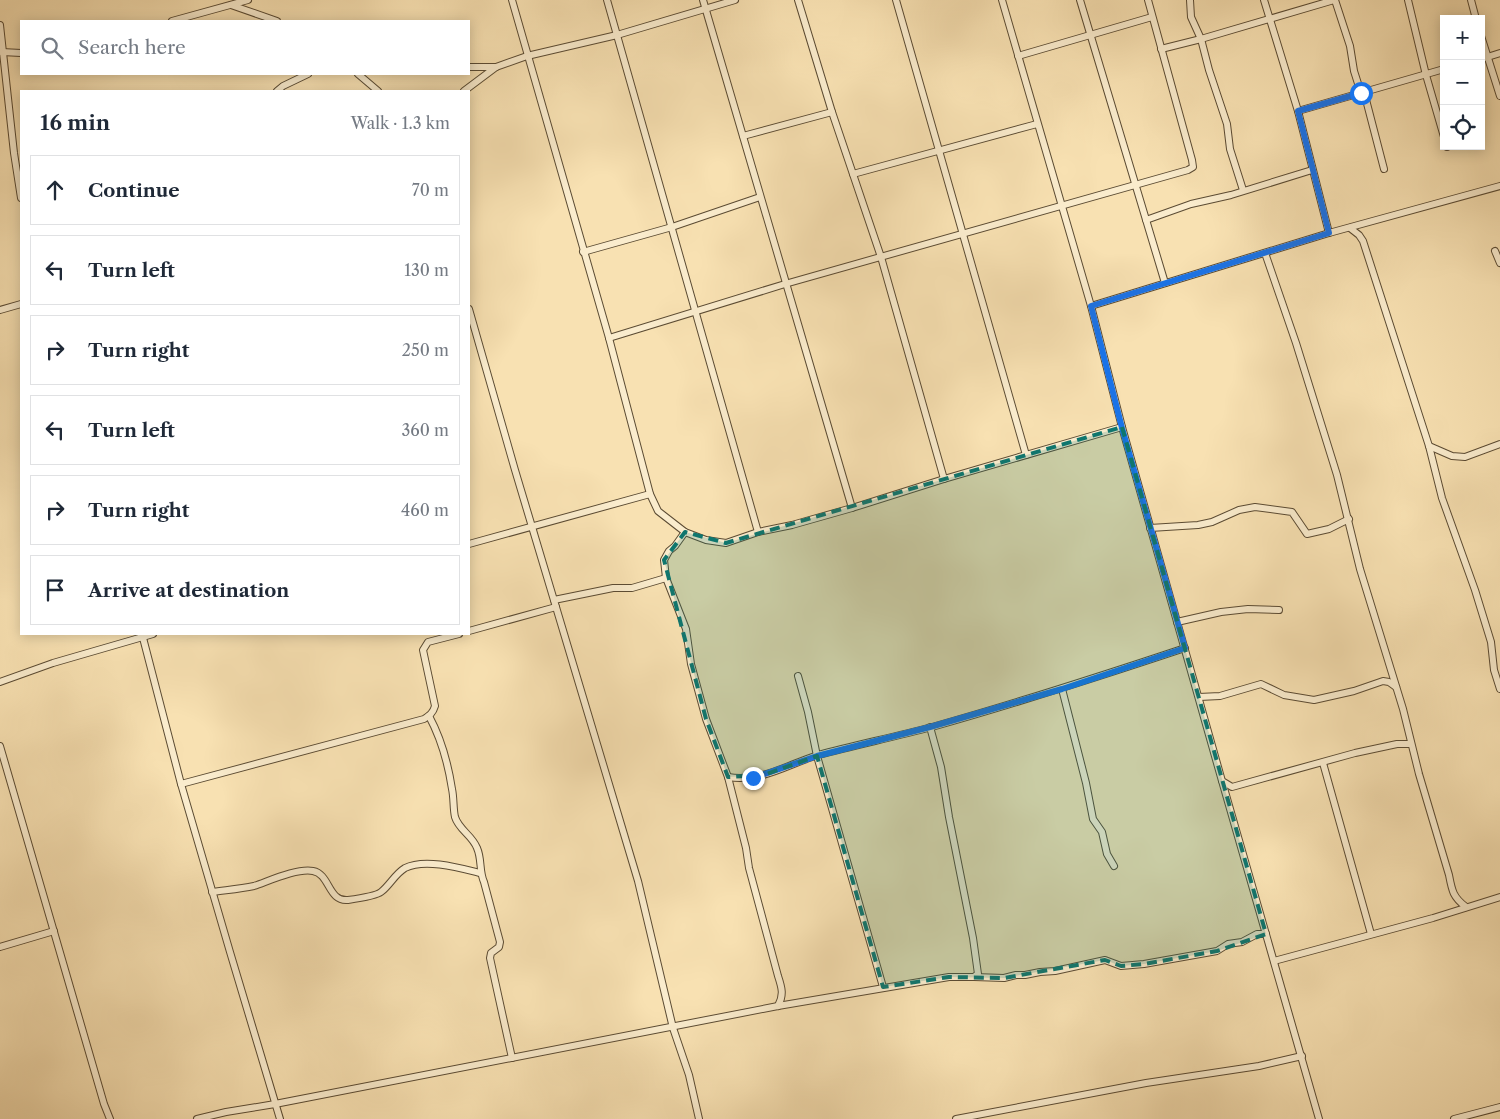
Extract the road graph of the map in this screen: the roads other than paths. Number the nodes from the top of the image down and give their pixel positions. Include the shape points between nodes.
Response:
1 (248, 0) edge
2 (512, 0) edge
3 (607, 0) edge
4 (703, 0) edge
5 (735, 0) edge
6 (798, 0) edge
7 (896, 0) edge
8 (1002, 0) edge
9 (1080, 0) edge
10 (1148, 0) edge
11 (1190, 0) edge
12 (1264, 0) edge
13 (1334, 0) edge
14 (1408, 0) edge
15 (1471, 0) edge
16 (231, 5) junction
17 (705, 9) junction
18 (1475, 15) edge
19 (1152, 17) junction
20 (1269, 19) junction
21 (176, 20) edge
22 (274, 20) edge
23 (0, 25) edge
24 (617, 35) junction
25 (1090, 35) junction
26 (1201, 40) junction
27 (1161, 49) junction
28 (2, 52) junction
29 (20, 53) edge
30 (1500, 53) edge
31 (527, 56) junction
32 (1018, 56) junction
33 (1485, 58) edge
34 (1485, 60) edge
35 (470, 67) edge
36 (496, 67) junction
37 (1440, 71) edge
38 (1426, 74) junction
39 (306, 75) edge
40 (359, 75) edge
41 (278, 90) edge
42 (377, 90) edge
43 (465, 90) edge
44 (1363, 92) junction
45 (1500, 96) edge
46 (1298, 111) junction
47 (832, 112) junction
48 (1440, 123) edge
49 (1037, 124) junction
50 (743, 136) junction
51 (940, 150) junction
52 (1384, 168) dead end
53 (1312, 170) junction
54 (853, 174) junction
55 (1136, 185) junction
56 (1500, 186) edge
57 (1243, 190) junction
58 (20, 192) edge
59 (760, 197) junction
60 (1061, 206) junction
61 (1146, 220) junction
62 (672, 226) junction
63 (1350, 228) junction
64 (962, 233) junction
65 (1329, 233) junction
66 (1495, 251) dead end
67 (583, 252) junction
68 (1264, 253) junction
69 (881, 257) junction
70 (1500, 263) edge
71 (1164, 283) junction
72 (785, 284) junction
73 (20, 304) edge
74 (1091, 306) junction
75 (0, 310) edge
76 (695, 311) junction
77 (470, 312) edge
78 (609, 338) junction
79 (1122, 428) junction
80 (1500, 444) edge
81 (1429, 446) junction
82 (1026, 455) junction
83 (944, 479) junction
84 (650, 494) junction
85 (852, 508) junction
86 (1349, 519) junction
87 (531, 526) junction
88 (1150, 528) junction
89 (685, 532) junction
90 (758, 532) junction
91 (470, 544) edge
92 (666, 578) junction
93 (555, 603) junction
94 (1279, 610) dead end
95 (1177, 622) junction
96 (470, 631) edge
97 (143, 635) edge
98 (455, 635) edge
99 (1185, 648) junction
100 (798, 676) dead end
101 (0, 682) edge
102 (1396, 688) junction
103 (1062, 689) junction
104 (1500, 689) edge
105 (1199, 697) junction
106 (429, 716) junction
107 (930, 727) junction
108 (1410, 744) junction
109 (0, 746) edge
110 (817, 756) junction
111 (1322, 763) junction
112 (728, 777) junction
113 (1222, 781) junction
114 (181, 784) junction
115 (1114, 866) dead end
116 (480, 873) junction
117 (212, 892) junction
118 (1500, 897) edge
119 (1466, 907) junction
120 (54, 931) junction
121 (1266, 934) junction
122 (1371, 934) junction
123 (0, 947) edge
124 (1274, 961) junction
125 (974, 977) junction
126 (883, 987) junction
127 (778, 1006) junction
128 (673, 1028) junction
129 (1302, 1056) junction
130 (512, 1058) junction
131 (275, 1104) junction
132 (1500, 1106) edge
133 (109, 1119) edge
134 (197, 1119) edge
135 (280, 1119) edge
136 (700, 1119) edge
137 (956, 1119) edge
138 (1319, 1119) edge
139 (1454, 1119) edge

1 - 16 street
2 - 31 street
3 - 24 street
4 - 17 street
5 - 17 street
6 - 47 street
7 - 51 street
8 - 32 street
9 - 25 street
10 - 19 street
11 - 26 street via 1191,17
12 - 20 street
13 - 20 street
13 - 44 street
14 - 38 street
15 - 18 street
16 - 21 street
16 - 22 street
17 - 24 street
17 - 50 street
19 - 25 street
19 - 27 street
20 - 26 street
20 - 46 street
23 - 28 street
24 - 31 street
24 - 62 street
25 - 32 street
25 - 55 street
26 - 27 street
26 - 57 street
27 - 55 street via 1193,167
28 - 29 street
28 - 58 street
30 - 33 street
31 - 36 street
31 - 67 street
32 - 49 street
34 - 45 street
35 - 36 street
36 - 43 street
37 - 38 street
38 - 44 street
38 - 48 street
39 - 41 street
40 - 42 street
44 - 46 street
44 - 52 street
46 - 53 street
47 - 50 street
47 - 54 street
49 - 51 street
49 - 60 street
50 - 59 street
51 - 54 street
51 - 64 street
53 - 57 street
53 - 65 street
54 - 69 street
55 - 60 street
55 - 61 street
56 - 63 street
57 - 61 street
59 - 62 street
59 - 72 street
60 - 64 street
60 - 74 street
61 - 71 street
62 - 67 street
62 - 76 street
63 - 65 street
63 - 81 street via 1363,241
64 - 69 street
64 - 82 street
65 - 68 street
66 - 70 street
67 - 78 street
68 - 71 street
68 - 86 street via 1296,343
69 - 72 street
69 - 83 street
71 - 74 street
72 - 76 street
72 - 85 street
73 - 75 street
74 - 79 street
76 - 78 street
76 - 90 street
77 - 87 street
78 - 84 street
79 - 82 street
79 - 88 street
80 - 81 street via 1464,457 1452,456
81 - 104 street via 1442,498 1491,642
82 - 83 street
83 - 85 street
84 - 87 street
84 - 89 street via 658,511
85 - 90 street
86 - 88 street via 1329,529 1307,534 1292,512 1255,507 1198,525
86 - 102 street via 1360,569
87 - 91 street
87 - 93 street
88 - 95 street
89 - 90 street via 726,543
89 - 92 street via 664,560
92 - 93 street
92 - 112 street via 686,629 691,664 706,719
93 - 96 street
93 - 128 street via 638,881
94 - 95 street via 1221,612
95 - 99 street
97 - 101 street
97 - 114 street
98 - 106 street via 428,642 423,650 435,706
99 - 103 street
99 - 105 street
100 - 110 street
102 - 105 street via 1383,681 1314,700 1284,695 1261,684 1220,696
102 - 108 street
103 - 107 street
103 - 115 street via 1093,819 1102,832 1107,854
105 - 113 street
106 - 114 street
106 - 116 street via 444,746 456,818 477,848
107 - 110 street
107 - 125 street via 941,767 973,938 978,974
108 - 111 street via 1355,753
108 - 119 street via 1453,894
109 - 120 street
110 - 112 street via 753,778
110 - 126 street
111 - 113 street via 1232,786
111 - 122 street
112 - 127 street via 782,988 783,998
113 - 121 street
114 - 117 street
116 - 117 street via 416,864 398,873 380,893 348,900 335,897 319,873 310,870 251,886
116 - 130 street via 500,942 490,958
117 - 131 street
118 - 119 street
119 - 122 street
120 - 123 street
120 - 133 street
121 - 124 street
121 - 125 street via 1228,944 1217,951 1144,964 1121,966 1105,960 1004,978
122 - 124 street
124 - 129 street
125 - 126 street via 949,977
126 - 127 street
127 - 128 street
128 - 130 street
128 - 136 street
129 - 137 street
129 - 138 street
130 - 131 street
131 - 134 street
131 - 135 street
132 - 139 street

